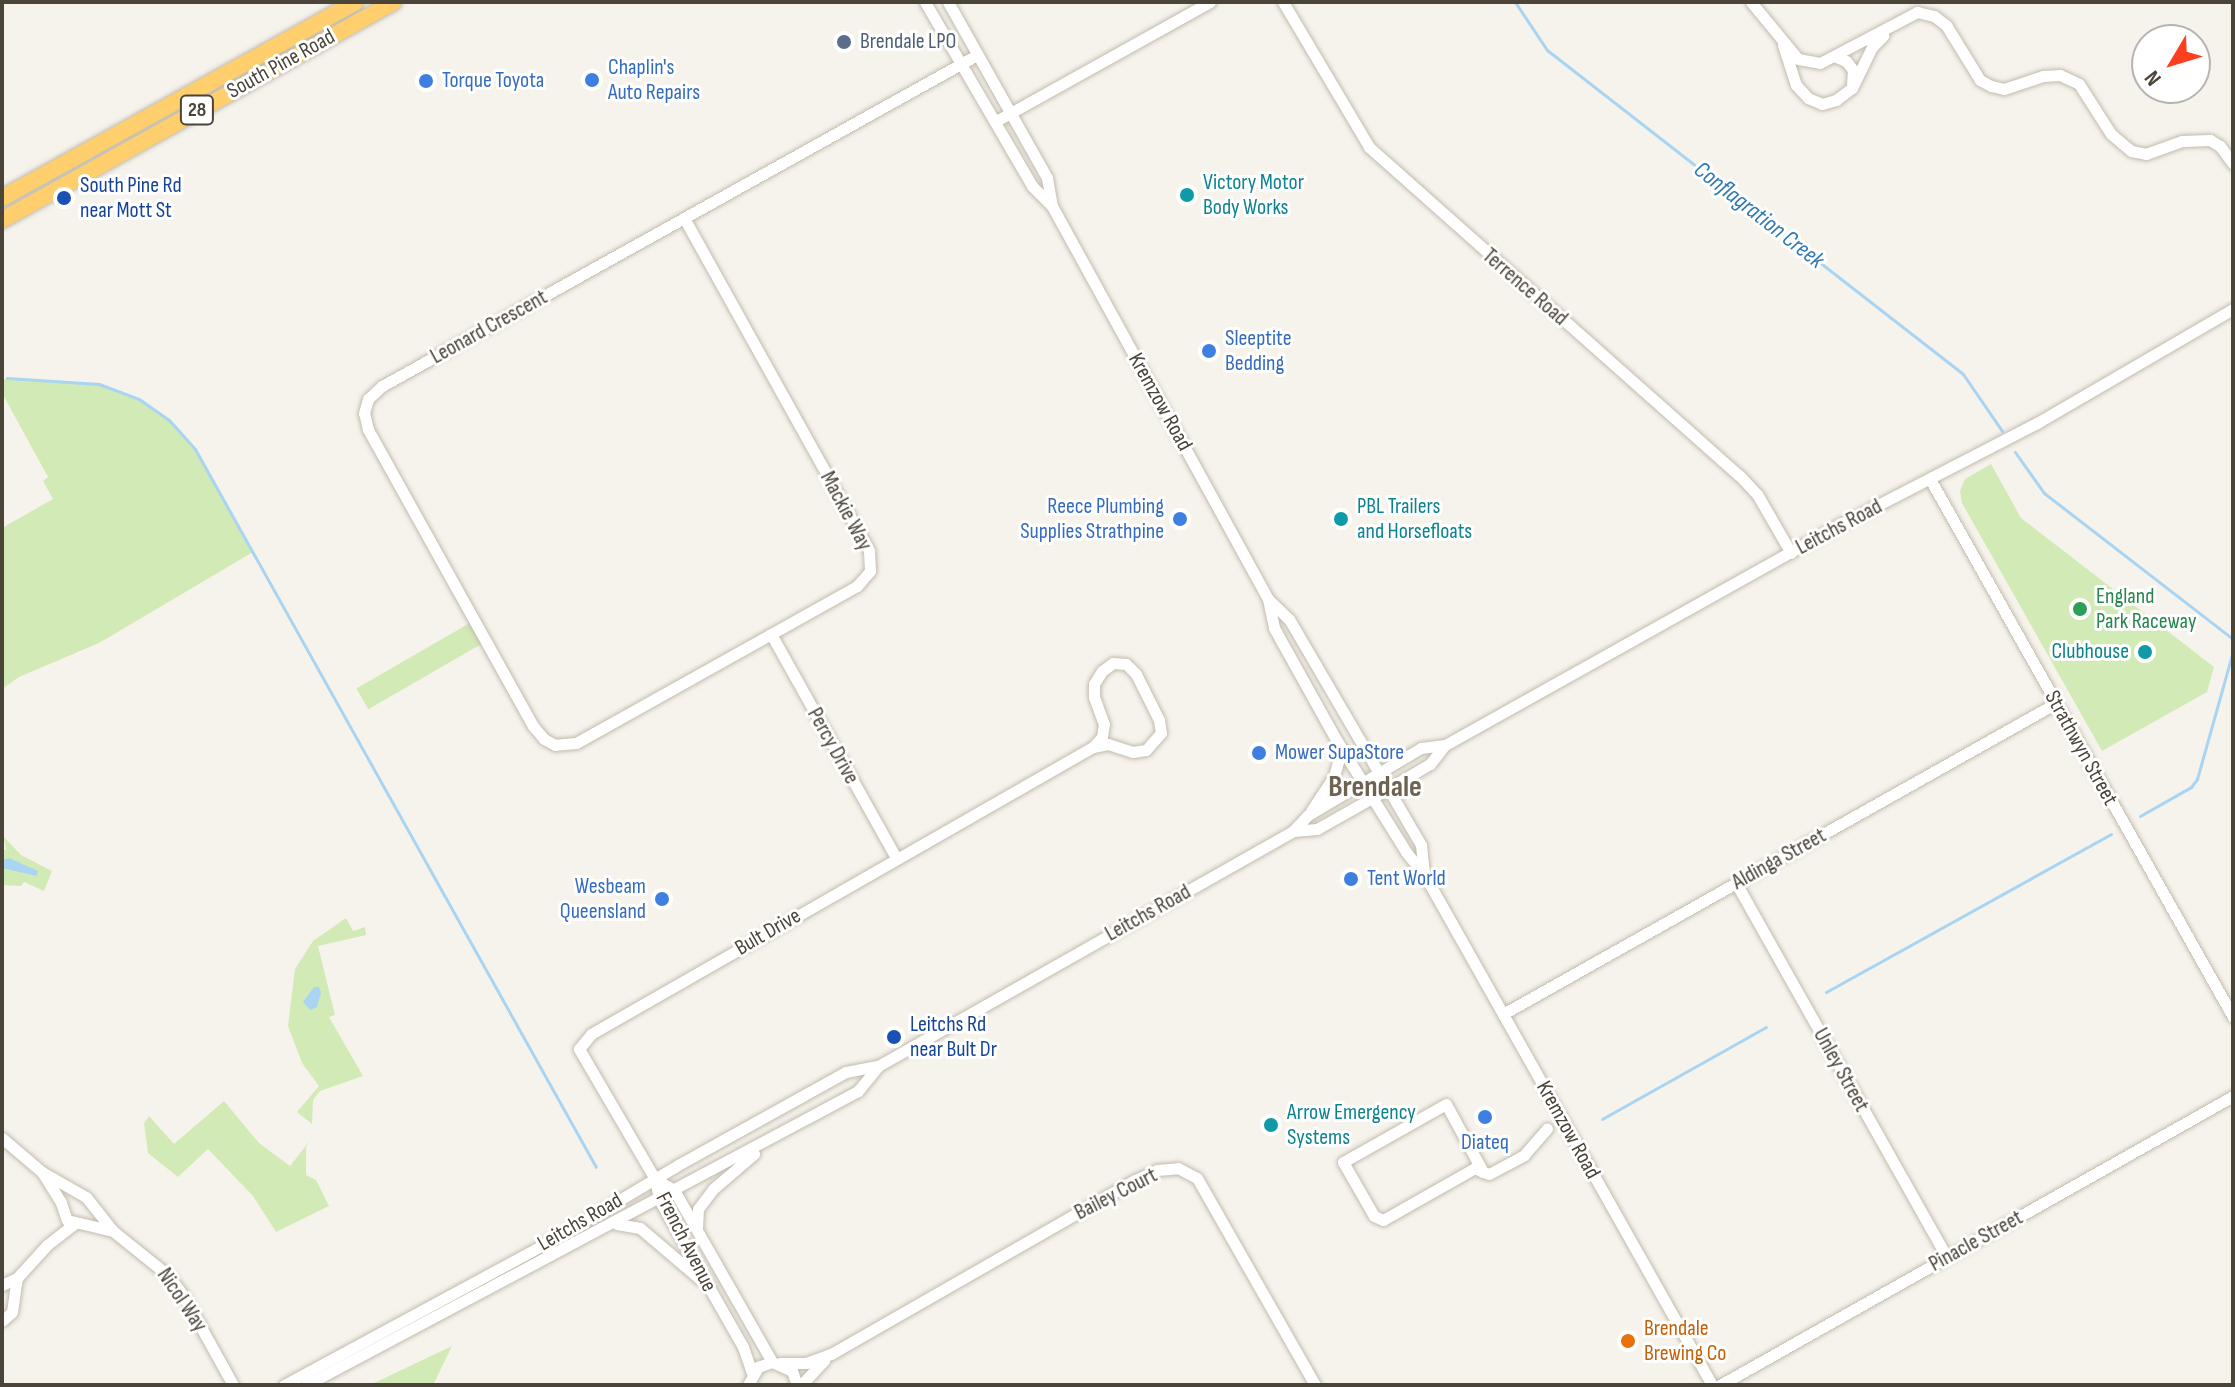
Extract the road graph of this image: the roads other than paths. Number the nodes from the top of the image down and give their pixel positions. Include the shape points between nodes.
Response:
1 (355, 2) edge
2 (393, 2) edge
3 (925, 2) edge
4 (948, 2) edge
5 (1210, 2) edge
6 (1283, 2) edge
7 (1751, 2) edge
8 (1888, 29) junction
9 (1782, 42) junction
10 (977, 55) junction
11 (1836, 57) junction
12 (962, 63) junction
13 (1852, 88) junction
14 (1010, 112) junction
15 (996, 121) junction
16 (2233, 164) edge
17 (2, 198) edge
18 (1052, 206) junction
19 (684, 218) junction
20 (2, 220) edge
21 (2233, 309) edge
22 (1930, 479) junction
23 (1791, 553) junction
24 (1268, 599) junction
25 (771, 634) junction
26 (2056, 703) junction
27 (1337, 741) junction
28 (555, 745) joint
29 (1445, 745) junction
30 (1093, 747) junction
31 (1378, 774) junction
32 (1363, 783) junction
33 (1388, 789) junction
34 (1372, 798) junction
35 (1308, 815) junction
36 (1293, 831) junction
37 (896, 858) junction
38 (1424, 874) junction
39 (1736, 883) junction
40 (1503, 1014) junction
41 (2233, 1017) edge
42 (878, 1066) junction
43 (2233, 1096) edge
44 (797, 1123) junction
45 (1547, 1129) dead end
46 (2, 1138) edge
47 (42, 1172) junction
48 (1483, 1172) junction
49 (655, 1179) junction
50 (674, 1190) junction
51 (74, 1193) junction
52 (659, 1199) junction
53 (90, 1206) junction
54 (61, 1208) junction
55 (78, 1222) junction
56 (611, 1225) junction
57 (697, 1229) junction
58 (113, 1231) junction
59 (47, 1245) junction
60 (1947, 1257) junction
61 (17, 1278) junction
62 (2, 1285) edge
63 (707, 1285) junction
64 (2, 1321) edge
65 (831, 1354) junction
66 (776, 1363) junction
67 (749, 1381) edge
68 (233, 1385) edge
69 (284, 1385) edge
70 (306, 1385) edge
71 (799, 1385) edge
72 (1315, 1385) edge
73 (1712, 1385) edge
74 (1720, 1385) edge

1 - 17 highway, South Pine Road / 28
2 - 20 highway, South Pine Road / 28
3 - 12 street, Kremzow Road
4 - 10 street, Kremzow Road
5 - 14 street
6 - 23 street, Terrence Road via 1369,147 1748,484
7 - 9 street
8 - 11 street
8 - 13 street via 1872,47
8 - 16 street via 1917,12 1934,16 1946,25 1980,80 1991,86 2004,89 2060,75 2079,84 2111,134 2131,151 2146,154 2182,141 2210,140
9 - 11 street via 1798,59 1820,63
9 - 13 street via 1796,85 1808,98 1822,104
10 - 12 street, Leonard Crescent
10 - 14 street, Kremzow Road
11 - 13 street via 1853,70
12 - 15 street, Kremzow Road
12 - 19 street, Leonard Crescent
14 - 15 street
14 - 18 street, Kremzow Road via 1047,178
15 - 18 street, Kremzow Road via 1032,186
18 - 24 street, Kremzow Road
19 - 25 street, Mackie Way via 871,558 862,583
19 - 28 street, Leonard Crescent via 382,386 366,404 368,429 533,726
21 - 22 street, Leitchs Road
22 - 23 street, Leitchs Road
22 - 26 street, Strathwyn Street
23 - 29 street, Leitchs Road
24 - 27 street, Kremzow Road via 1274,628
24 - 31 street, Kremzow Road via 1289,619
25 - 28 street, Mackie Way via 576,743
25 - 37 street, Percy Drive
26 - 39 street, Aldinga Street
26 - 41 street, Strathwyn Street
27 - 32 street, Kremzow Road
27 - 35 street via 1340,755 1334,776
29 - 31 street, Leitchs Road via 1421,748
29 - 33 street, Leitchs Road via 1430,764
30 - 30 street via 1104,724 1094,684 1113,663 1126,664 1136,674 1161,733 1146,750
30 - 37 street, Bult Drive
31 - 32 street, Leitchs Road
31 - 33 street, Kremzow Road
32 - 34 street, Kremzow Road
32 - 35 street, Leitchs Road
33 - 34 street, Leitchs Road
33 - 38 street, Kremzow Road via 1421,845
34 - 36 street, Leitchs Road via 1317,829
34 - 38 street, Kremzow Road
35 - 36 street, Leitchs Road
36 - 42 street, Leitchs Road
37 - 49 street, Bult Drive via 591,1034 579,1049
38 - 40 street, Kremzow Road
39 - 40 street, Aldinga Street
39 - 60 street, Unley Street
40 - 73 street, Kremzow Road
42 - 44 street, Leitchs Road via 858,1091
42 - 49 street, Leitchs Road via 846,1072
43 - 60 street, Pinacle Street
44 - 50 street, Leitchs Road
44 - 57 street via 713,1189 698,1209
45 - 48 street via 1524,1155 1489,1174
46 - 47 street
47 - 51 street
47 - 54 street
48 - 48 street via 1475,1168 1383,1220 1374,1216 1343,1162 1446,1104
49 - 50 street, French Avenue
49 - 52 street, French Avenue
49 - 69 street, Leitchs Road
50 - 52 street, Leitchs Road
50 - 57 street, French Avenue
51 - 53 street via 86,1197
51 - 54 street
52 - 56 street, Leitchs Road
52 - 63 street, French Avenue
53 - 55 street via 89,1215
53 - 58 street, Nicol Way
54 - 55 street
54 - 59 street
55 - 58 street, Nicol Way
55 - 59 street
56 - 63 street via 640,1228
56 - 70 street, Leitchs Road
57 - 66 street, French Avenue
58 - 68 street, Nicol Way via 169,1276
59 - 61 street
60 - 74 street, Pinacle Street
61 - 62 street
61 - 64 street via 12,1312
63 - 67 street, French Avenue via 743,1347
65 - 66 street, Bailey Court via 806,1363
65 - 71 street, Bailey Court
65 - 72 street, Bailey Court via 1135,1180 1178,1168 1197,1178
66 - 67 street
66 - 71 street, French Avenue via 792,1371

